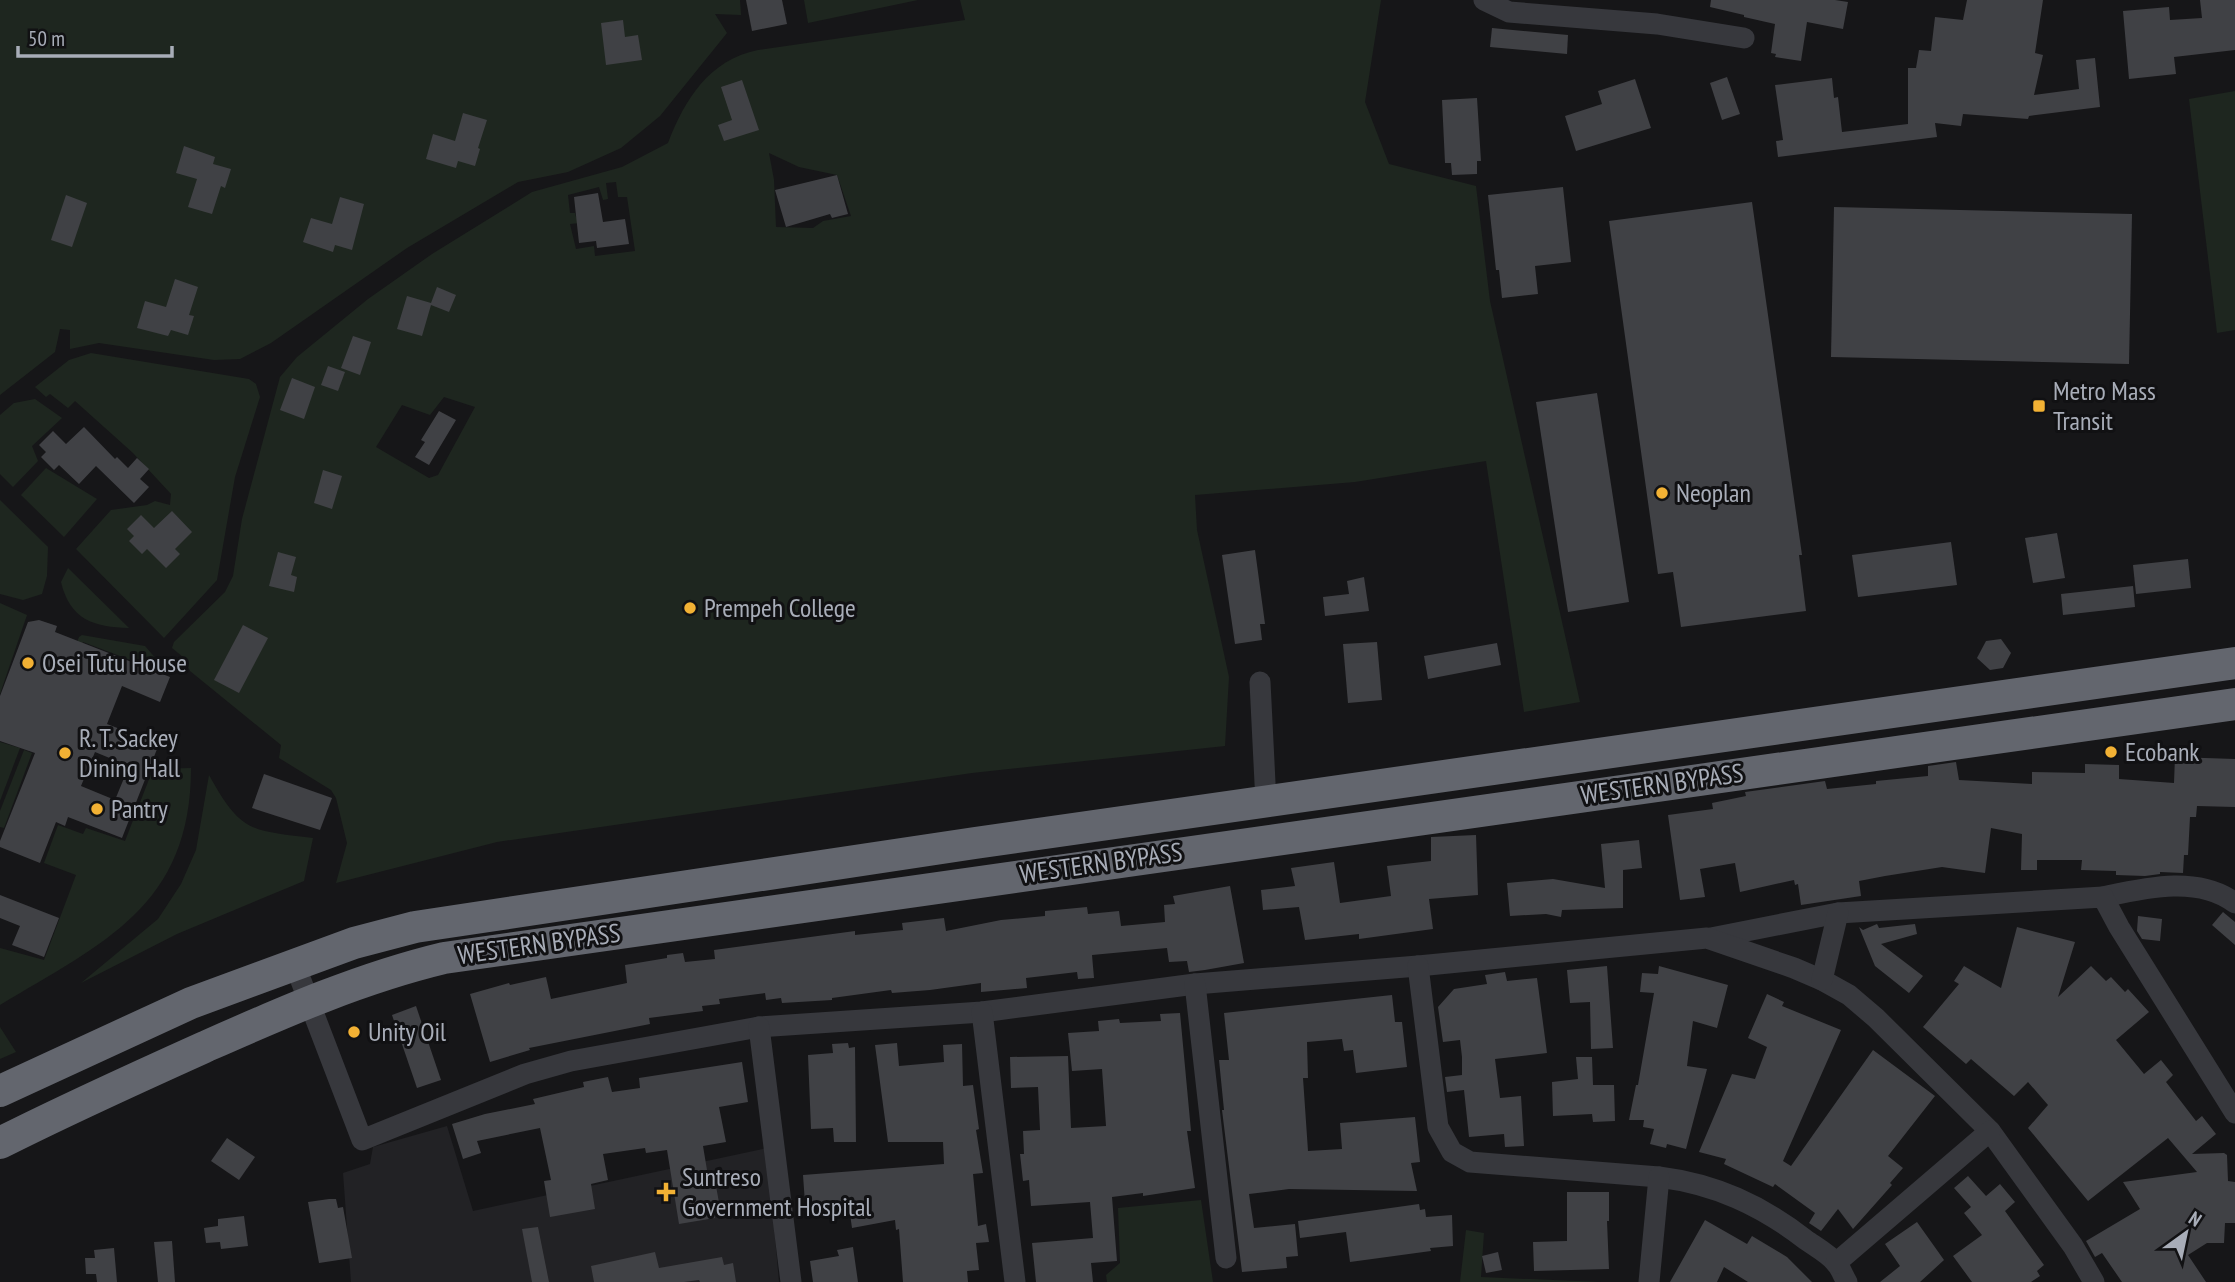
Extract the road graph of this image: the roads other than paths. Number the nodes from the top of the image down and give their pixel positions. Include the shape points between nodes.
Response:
1 (1484, 0) edge
2 (1744, 38) dead end
3 (2235, 663) edge
4 (1260, 682) dead end
5 (2235, 704) edge
6 (1266, 803) junction
7 (2103, 897) junction
8 (2235, 903) edge
9 (1838, 913) junction
10 (1707, 938) junction
11 (295, 965) junction
12 (1418, 966) junction
13 (1822, 980) junction
14 (1195, 984) junction
15 (309, 1001) junction
16 (982, 1012) junction
17 (759, 1027) junction
18 (0, 1091) edge
19 (2235, 1113) edge
20 (1990, 1131) junction
21 (0, 1143) edge
22 (1659, 1177) junction
23 (1226, 1258) dead end
24 (1836, 1263) junction
25 (791, 1282) edge
26 (1014, 1282) edge
27 (1649, 1282) edge
28 (1847, 1282) edge
29 (2094, 1282) edge

1 - 2 street via 1508,12 1657,24
3 - 6 highway, WESTERN BYPASS
4 - 6 street
5 - 15 highway, WESTERN BYPASS via 444,958 393,970
6 - 11 highway, WESTERN BYPASS via 415,927
7 - 8 street via 2148,887 2196,887
7 - 9 street
7 - 19 street
9 - 10 street
9 - 13 street
10 - 12 street
10 - 13 street
11 - 15 street
11 - 18 highway, WESTERN BYPASS via 191,1003
12 - 14 street
12 - 22 street via 1438,1127 1452,1152 1470,1162
13 - 20 street via 1876,1018
14 - 16 street
14 - 23 street
15 - 17 street via 362,1140 525,1074 571,1061
15 - 21 highway, WESTERN BYPASS
16 - 17 street
16 - 26 street
17 - 25 street
20 - 24 street
20 - 29 street via 2073,1245
22 - 24 street via 1720,1190 1753,1204
22 - 27 street
24 - 28 street

